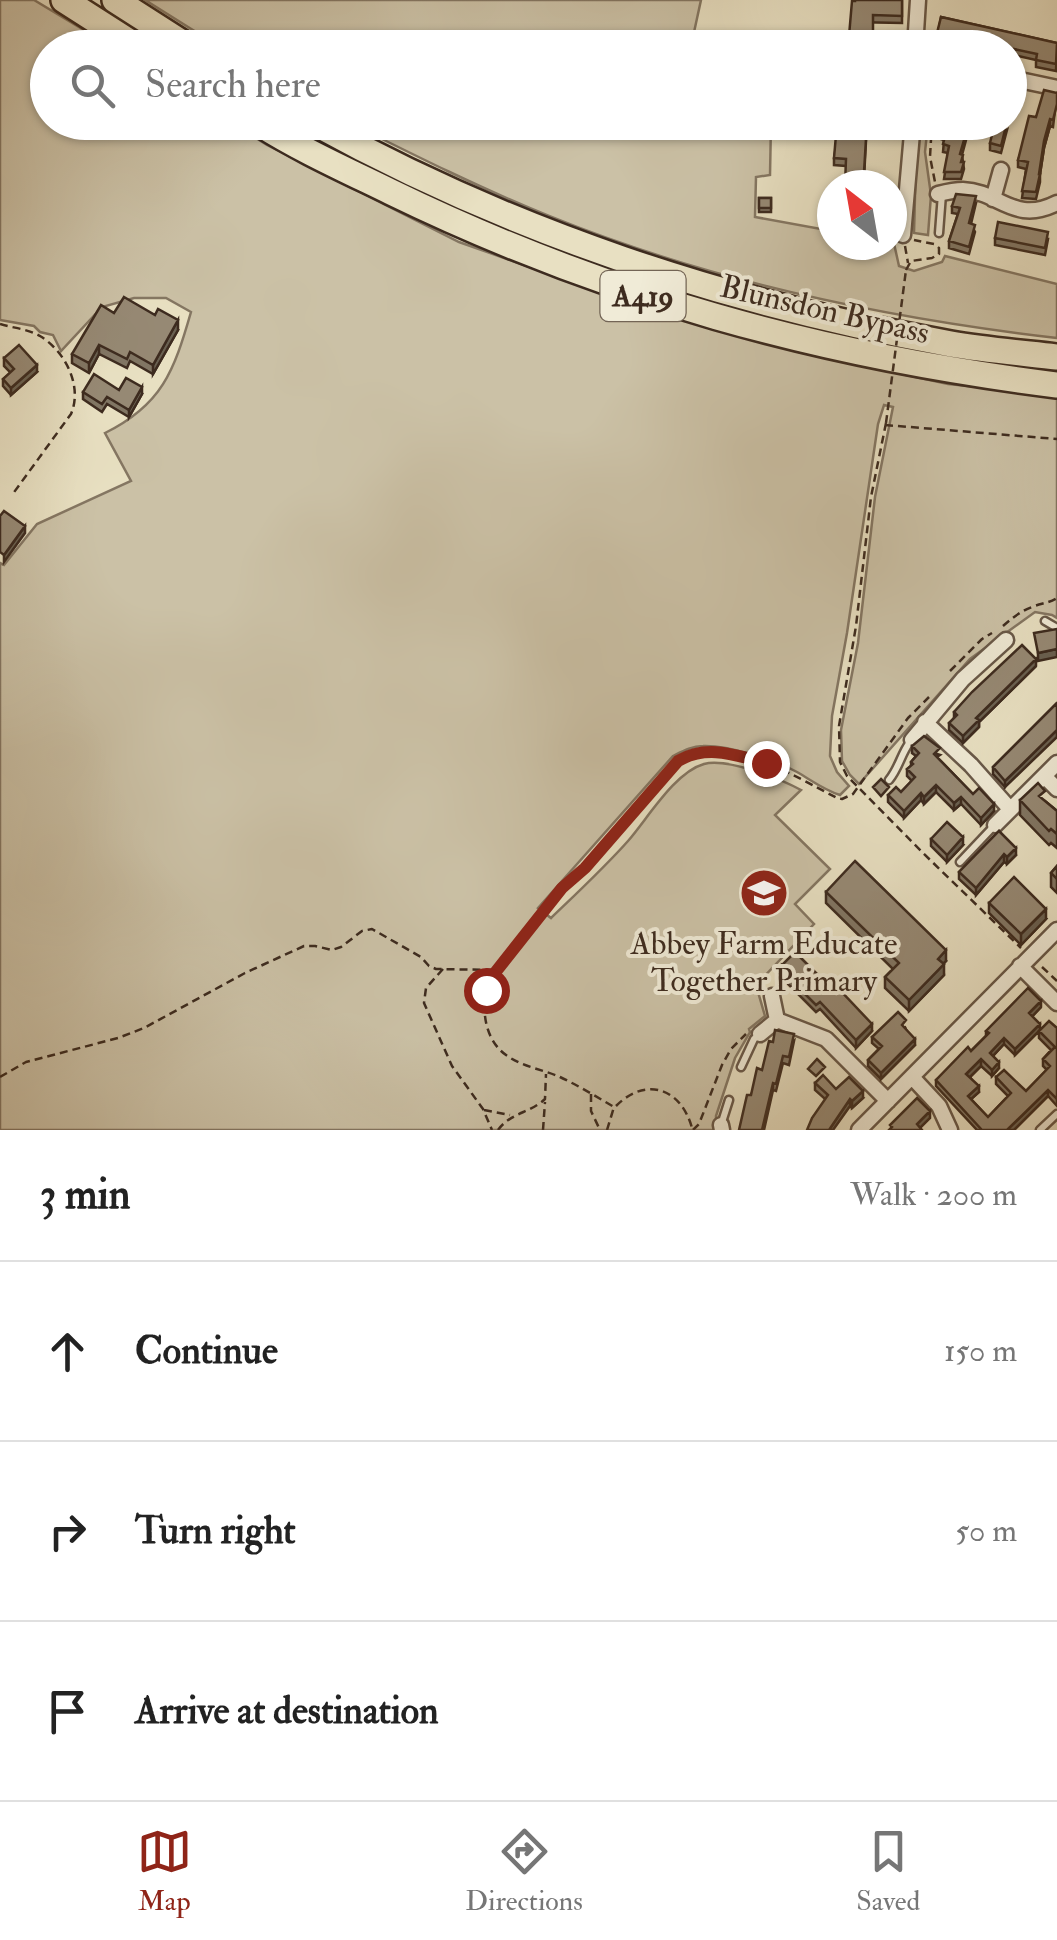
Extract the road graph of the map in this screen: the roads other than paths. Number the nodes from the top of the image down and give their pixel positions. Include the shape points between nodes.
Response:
1 (64, 0) edge
2 (115, 0) edge
3 (918, 0) edge
4 (111, 30) edge
5 (162, 30) edge
6 (916, 30) edge
7 (1027, 81) edge
8 (1057, 88) edge
9 (290, 140) edge
10 (345, 140) edge
11 (912, 140) edge
12 (1001, 170) dead end
13 (1057, 190) edge
14 (940, 193) joint
15 (907, 197) edge
16 (993, 199) junction
17 (1057, 201) edge
18 (939, 233) dead end
19 (1057, 358) edge
20 (1057, 384) edge
21 (1045, 621) dead end
22 (1057, 628) edge
23 (1006, 640) dead end
24 (925, 722) junction
25 (912, 740) joint
26 (1057, 763) edge
27 (1044, 776) junction
28 (889, 780) edge
29 (1057, 789) edge
30 (1010, 809) junction
31 (995, 825) joint
32 (960, 862) dead end
33 (1057, 930) edge
34 (1025, 961) junction
35 (772, 996) dead end
36 (1057, 1002) edge
37 (777, 1020) junction
38 (755, 1032) joint
39 (740, 1067) dead end
40 (912, 1076) junction
41 (729, 1100) dead end
42 (888, 1100) junction
43 (1057, 1114) edge
44 (722, 1128) edge
45 (858, 1130) edge
46 (950, 1130) edge
47 (1040, 1130) edge

1 - 4 highway
2 - 5 highway
3 - 6 street
7 - 8 street
9 - 20 highway, Blunsdon Bypass / A419 via 465,228 652,299 883,358
10 - 19 highway, Blunsdon Bypass / A419 via 470,201 644,269 849,323
11 - 15 street
12 - 16 street
13 - 17 street
14 - 16 street via 968,190
14 - 18 lane
16 - 17 street via 1030,210
21 - 22 lane
23 - 24 street
24 - 25 street
24 - 30 street
25 - 28 lane
26 - 27 street
27 - 29 street
27 - 30 street
30 - 31 street
31 - 32 lane
33 - 34 street
34 - 36 street
34 - 40 street
35 - 37 street
37 - 38 street
37 - 42 street via 826,1038
38 - 39 lane
40 - 42 street
40 - 46 street
41 - 44 lane
42 - 45 street
43 - 47 lane

